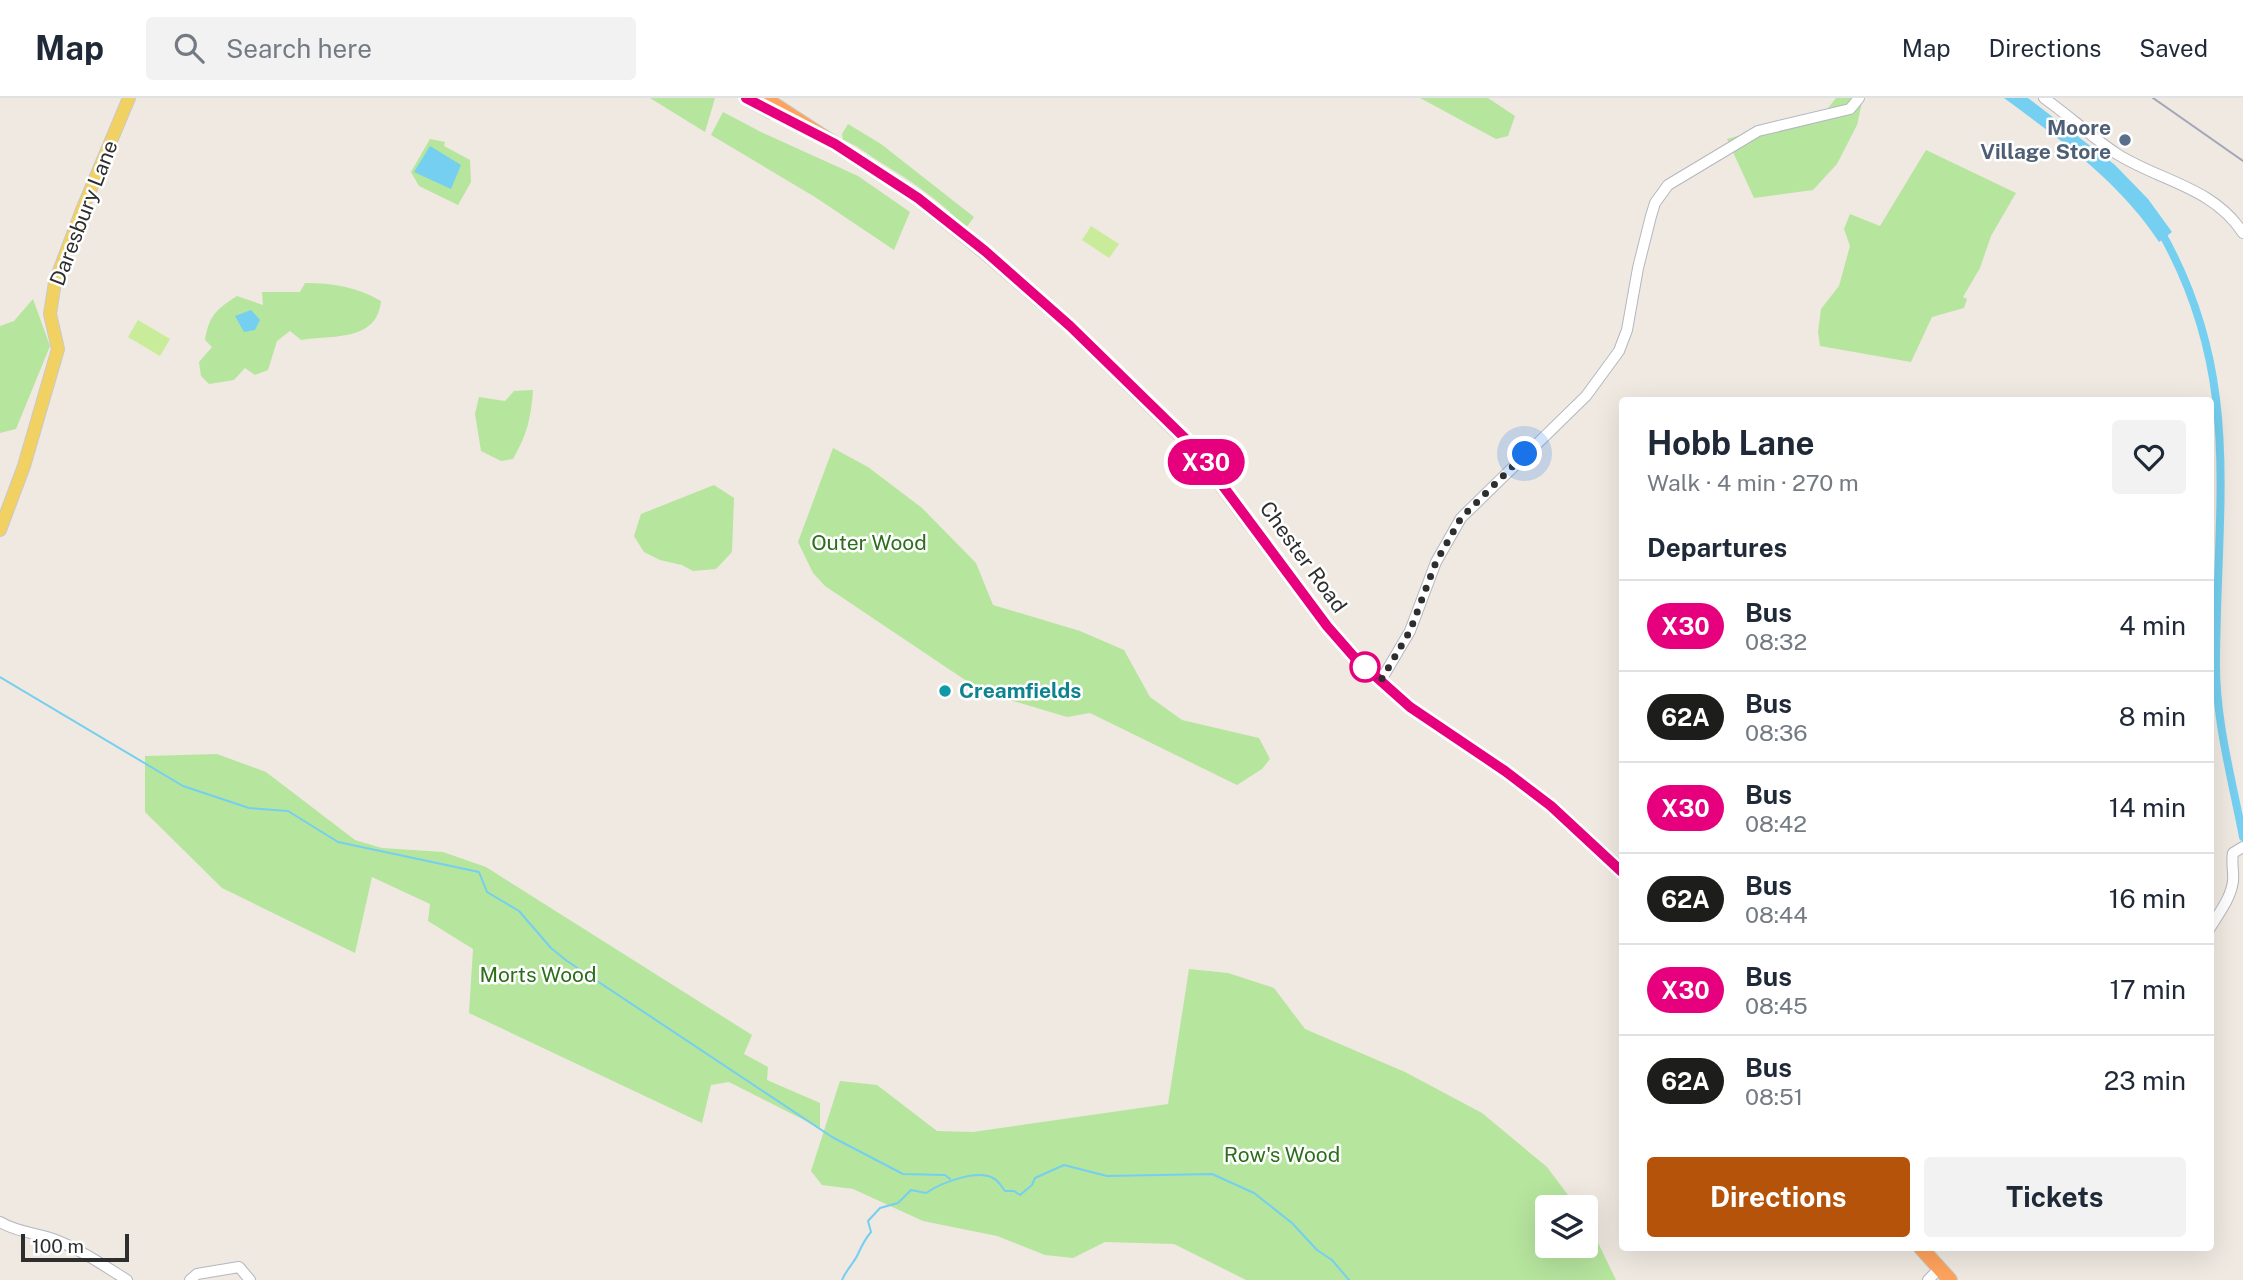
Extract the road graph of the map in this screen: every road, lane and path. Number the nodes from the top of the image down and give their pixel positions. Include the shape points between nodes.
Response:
1 (129, 98) edge
2 (746, 98) edge
3 (764, 98) edge
4 (1859, 98) edge
5 (2044, 98) edge
6 (835, 144) junction
7 (2242, 228) edge
8 (0, 530) edge
9 (1380, 682) junction
10 (2242, 847) edge
11 (1619, 869) edge
12 (2214, 921) edge
13 (0, 1222) edge
14 (1924, 1251) edge
15 (1940, 1268) junction
16 (127, 1280) edge
17 (190, 1280) edge
18 (250, 1280) edge
19 (1928, 1280) edge
20 (1950, 1280) edge

1 - 8 main road, Daresbury Lane via 55,282 50,314 58,349
2 - 6 highway, Chester Road
3 - 6 highway, Chester Road
4 - 9 street via 1850,109 1758,131 1668,185 1655,203 1619,351 1586,396 1461,518 1436,562 1410,631
5 - 7 street via 2118,154 2207,197
6 - 9 highway, Chester Road via 918,198 985,251 1070,326 1188,442 1327,626
9 - 11 highway, Chester Road via 1551,806
10 - 12 street via 2232,858 2230,893
13 - 16 street via 87,1254
14 - 15 highway
15 - 19 street
15 - 20 highway
17 - 18 street via 197,1274 239,1267

